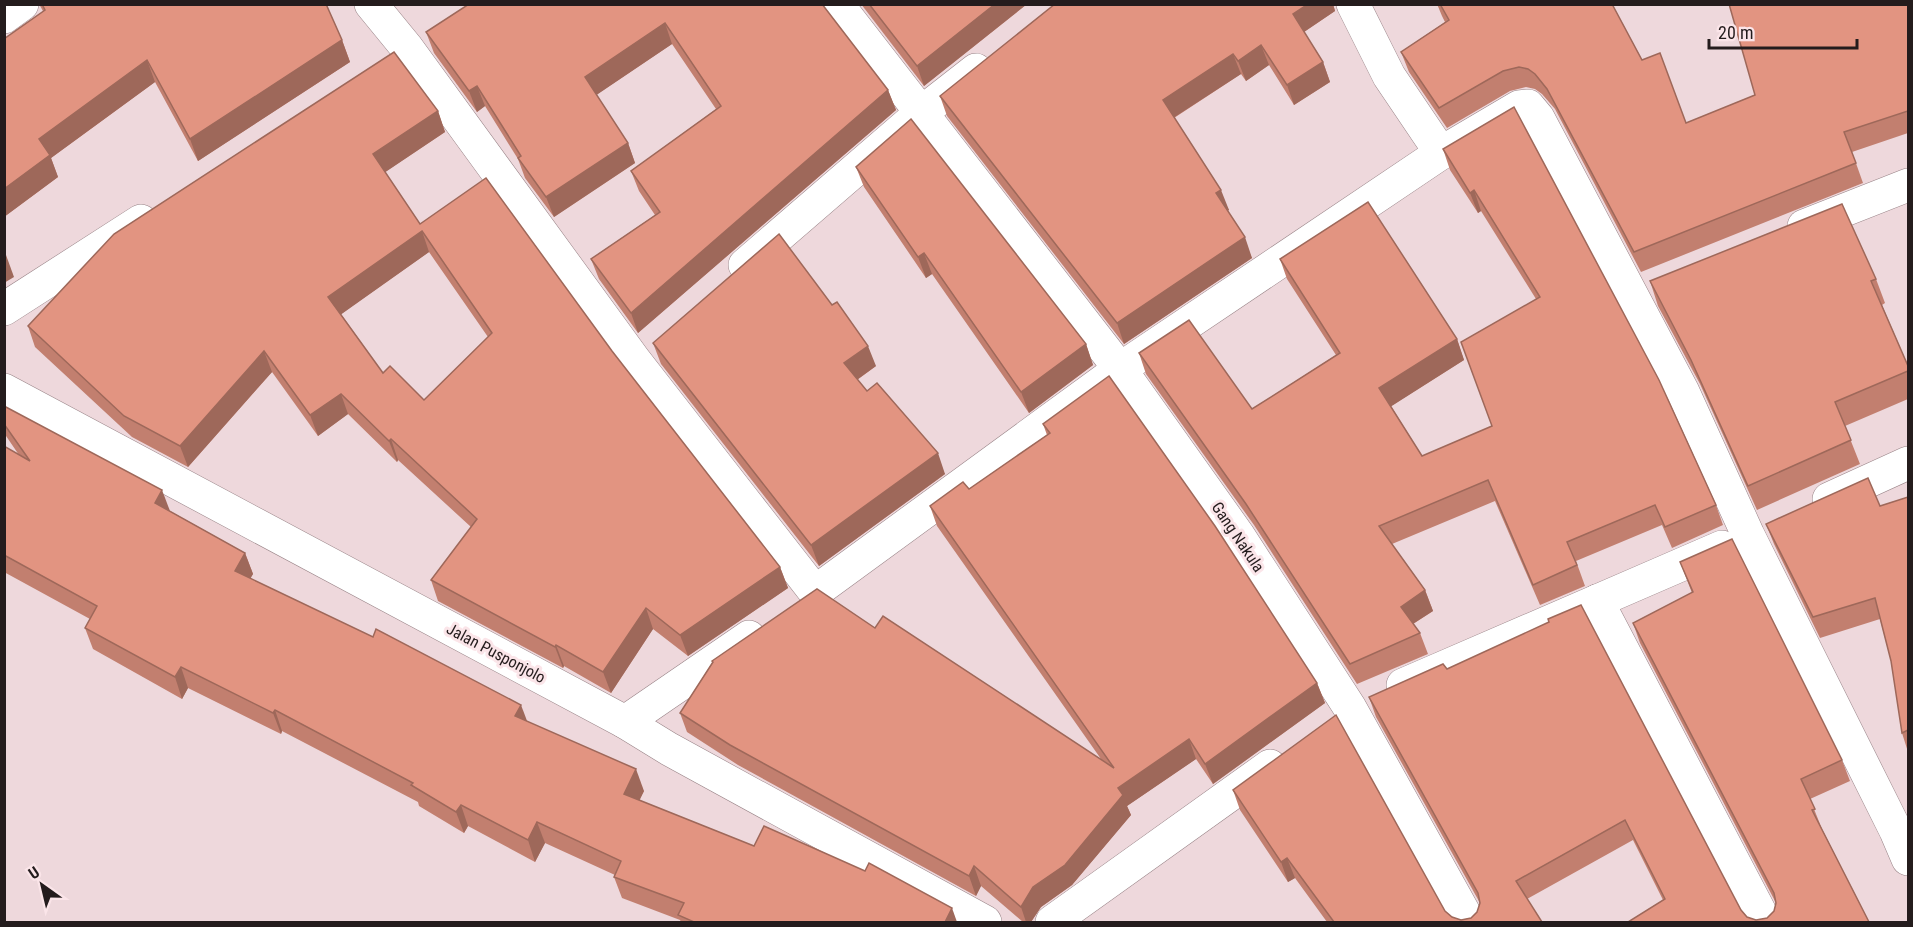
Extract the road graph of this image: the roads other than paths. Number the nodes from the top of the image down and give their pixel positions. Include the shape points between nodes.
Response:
1 (22, 4) edge
2 (371, 4) edge
3 (837, 4) edge
4 (1353, 4) edge
5 (4, 17) edge
6 (436, 30) edge
7 (397, 55) junction
8 (994, 55) edge
9 (921, 113) junction
10 (1441, 153) junction
11 (1908, 185) edge
12 (165, 205) edge
13 (1774, 238) edge
14 (724, 283) edge
15 (1665, 283) edge
16 (1632, 296) junction
17 (4, 309) edge
18 (1120, 369) junction
19 (4, 390) edge
20 (1908, 463) edge
21 (1748, 535) junction
22 (815, 592) junction
23 (1597, 601) junction
24 (1340, 715) junction
25 (625, 722) junction
26 (1292, 750) edge
27 (1908, 859) edge
28 (985, 922) edge
29 (1052, 922) edge
30 (1469, 922) edge
31 (1765, 922) edge

1 - 5 street
2 - 7 street
3 - 9 street, Gang Nakula
4 - 10 street via 1389,76
6 - 7 street
7 - 22 street via 644,353
8 - 9 street
9 - 14 street
9 - 18 street, Gang Nakula
10 - 16 street via 1511,111 1528,106 1538,118
10 - 18 street
11 - 13 street
12 - 17 street
15 - 16 street
16 - 21 street via 1683,392
18 - 22 street
18 - 24 street, Gang Nakula via 1238,535
19 - 25 street, Jalan Pusponjolo
20 - 21 street
21 - 23 street
21 - 27 street
22 - 25 street
23 - 24 street
23 - 31 street
24 - 30 street, Gang Nakula
25 - 28 street, Jalan Pusponjolo via 669,750
26 - 29 street

